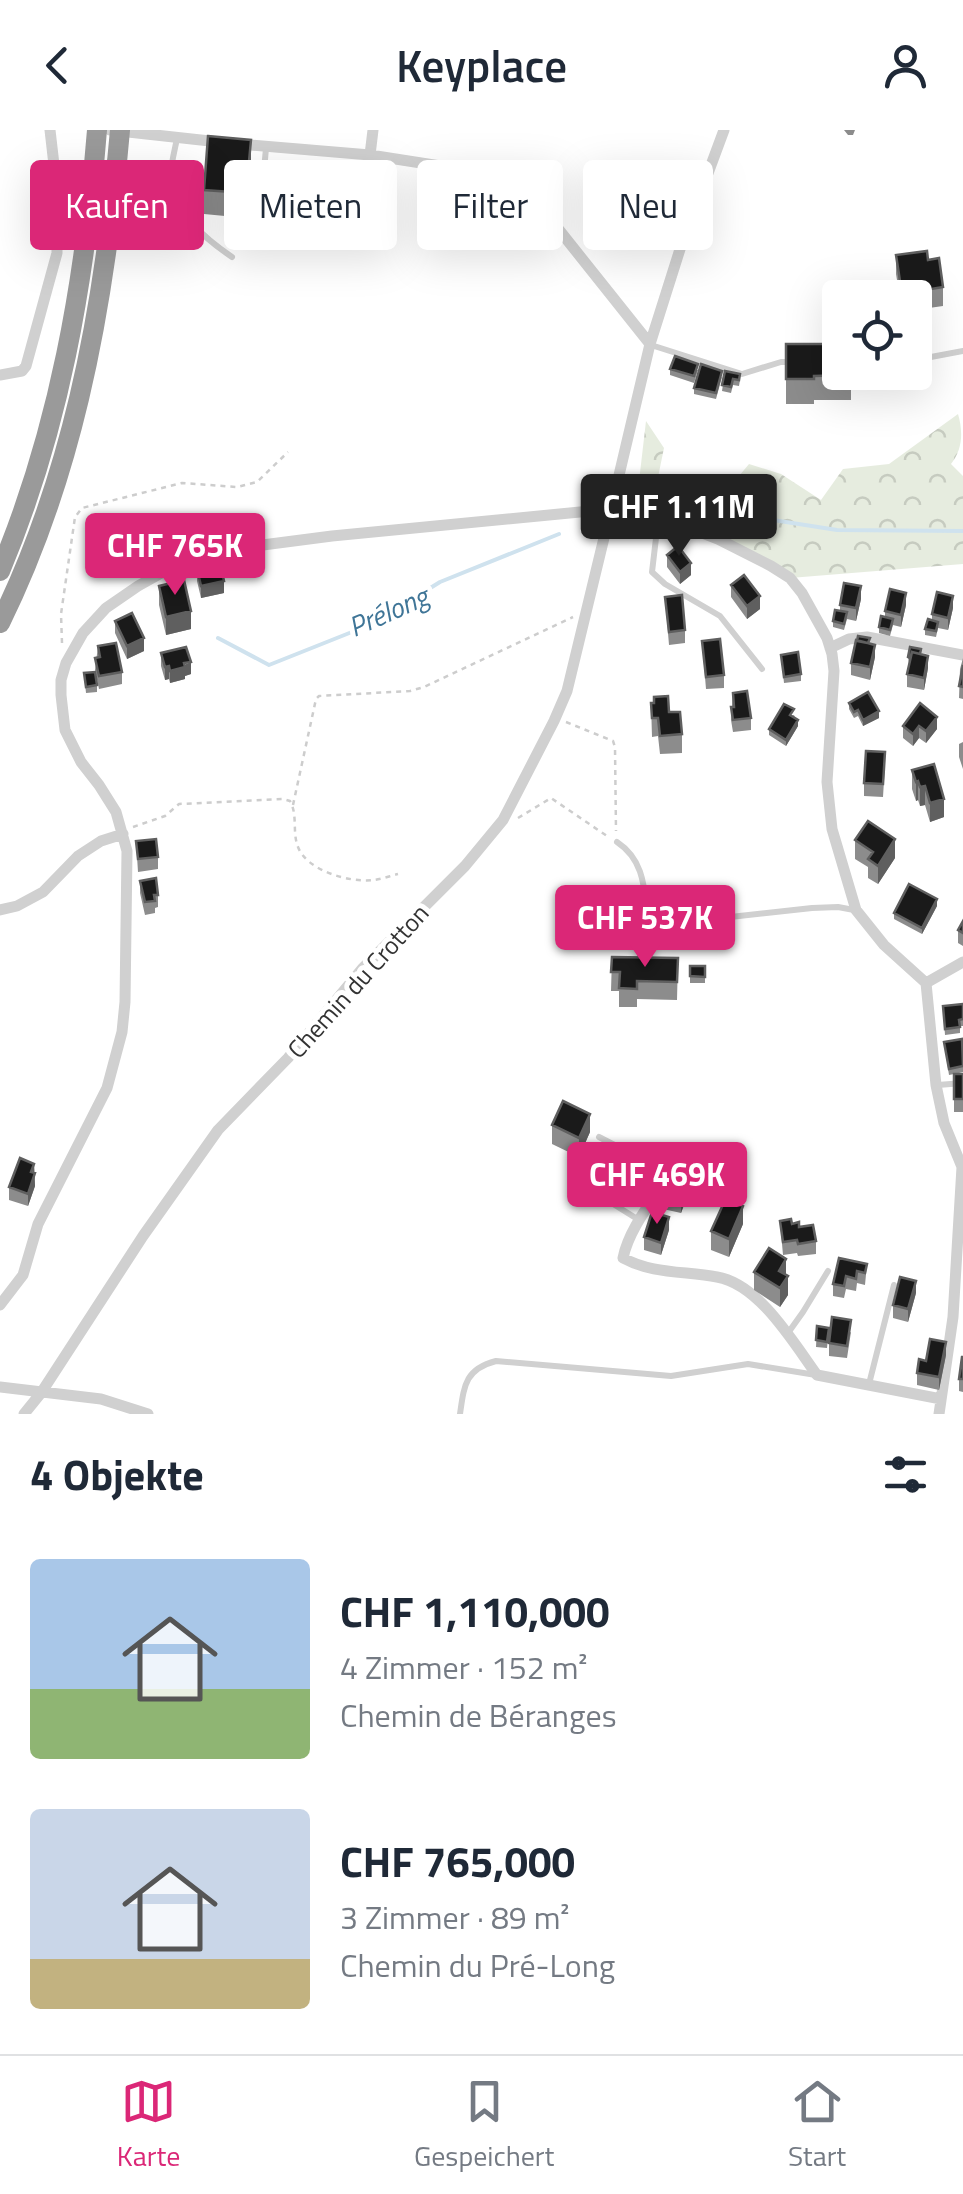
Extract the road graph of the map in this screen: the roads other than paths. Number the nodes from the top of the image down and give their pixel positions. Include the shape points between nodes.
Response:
1 (50, 130) edge
2 (98, 130) edge
3 (110, 130) edge
4 (120, 130) edge
5 (373, 130) edge
6 (724, 130) edge
7 (177, 134) edge
8 (266, 146) junction
9 (370, 155) junction
10 (265, 160) edge
11 (232, 257) dead end
12 (650, 344) junction
13 (963, 351) edge
14 (932, 357) edge
15 (801, 362) edge
16 (0, 376) edge
17 (610, 509) junction
18 (659, 520) junction
19 (0, 571) edge
20 (0, 623) edge
21 (830, 648) junction
22 (963, 655) edge
23 (762, 669) dead end
24 (123, 834) junction
25 (617, 842) road end
26 (0, 910) edge
27 (856, 910) junction
28 (649, 926) junction
29 (963, 962) edge
30 (638, 963) edge
31 (926, 983) junction
32 (963, 1082) edge
33 (936, 1085) junction
34 (599, 1137) dead end
35 (962, 1167) edge
36 (670, 1173) joint
37 (610, 1202) dead end
38 (640, 1220) junction
39 (828, 1270) dead end
40 (894, 1285) edge
41 (0, 1306) edge
42 (958, 1320) edge
43 (787, 1334) junction
44 (817, 1375) junction
45 (868, 1385) junction
46 (0, 1387) edge
47 (41, 1393) junction
48 (941, 1399) junction
49 (24, 1414) edge
50 (148, 1414) edge
51 (460, 1414) edge
52 (940, 1414) edge

1 - 16 street via 57,253 26,366
2 - 19 highway via 57,400
3 - 7 street
4 - 20 highway, bridge via 100,293 74,420 45,518
5 - 9 street
6 - 12 street, Chemin du Crotton
7 - 8 street
7 - 11 lane via 171,177 182,210 206,240
8 - 9 street
8 - 10 lane
9 - 12 street via 508,180 544,211
12 - 15 lane via 742,374
12 - 17 street, Chemin du Crotton
13 - 14 lane
17 - 18 street
17 - 24 street via 232,549 138,586 83,633 61,680 65,730
17 - 47 street, Chemin du Crotton via 567,691 503,820 218,1130
18 - 21 street via 718,538 790,578
18 - 23 lane via 652,572 720,616
21 - 22 street via 867,637
21 - 27 street via 827,782 832,829
24 - 26 street via 78,856 43,892
24 - 41 street via 125,1002 115,1061 38,1224 23,1275
25 - 28 lane via 636,859
27 - 28 lane via 812,908
27 - 31 street
28 - 30 lane
29 - 31 street
31 - 33 street
32 - 33 lane
33 - 35 street
34 - 36 lane
35 - 42 street
36 - 38 street
37 - 38 lane
38 - 43 street via 624,1258 720,1277 760,1299
39 - 43 lane
40 - 45 lane
42 - 48 street
43 - 44 street
44 - 45 street
44 - 51 lane via 748,1364 671,1376 496,1362 472,1374
45 - 48 street
46 - 47 street
47 - 49 street, Chemin du Crotton
47 - 50 street via 101,1399
48 - 52 street

